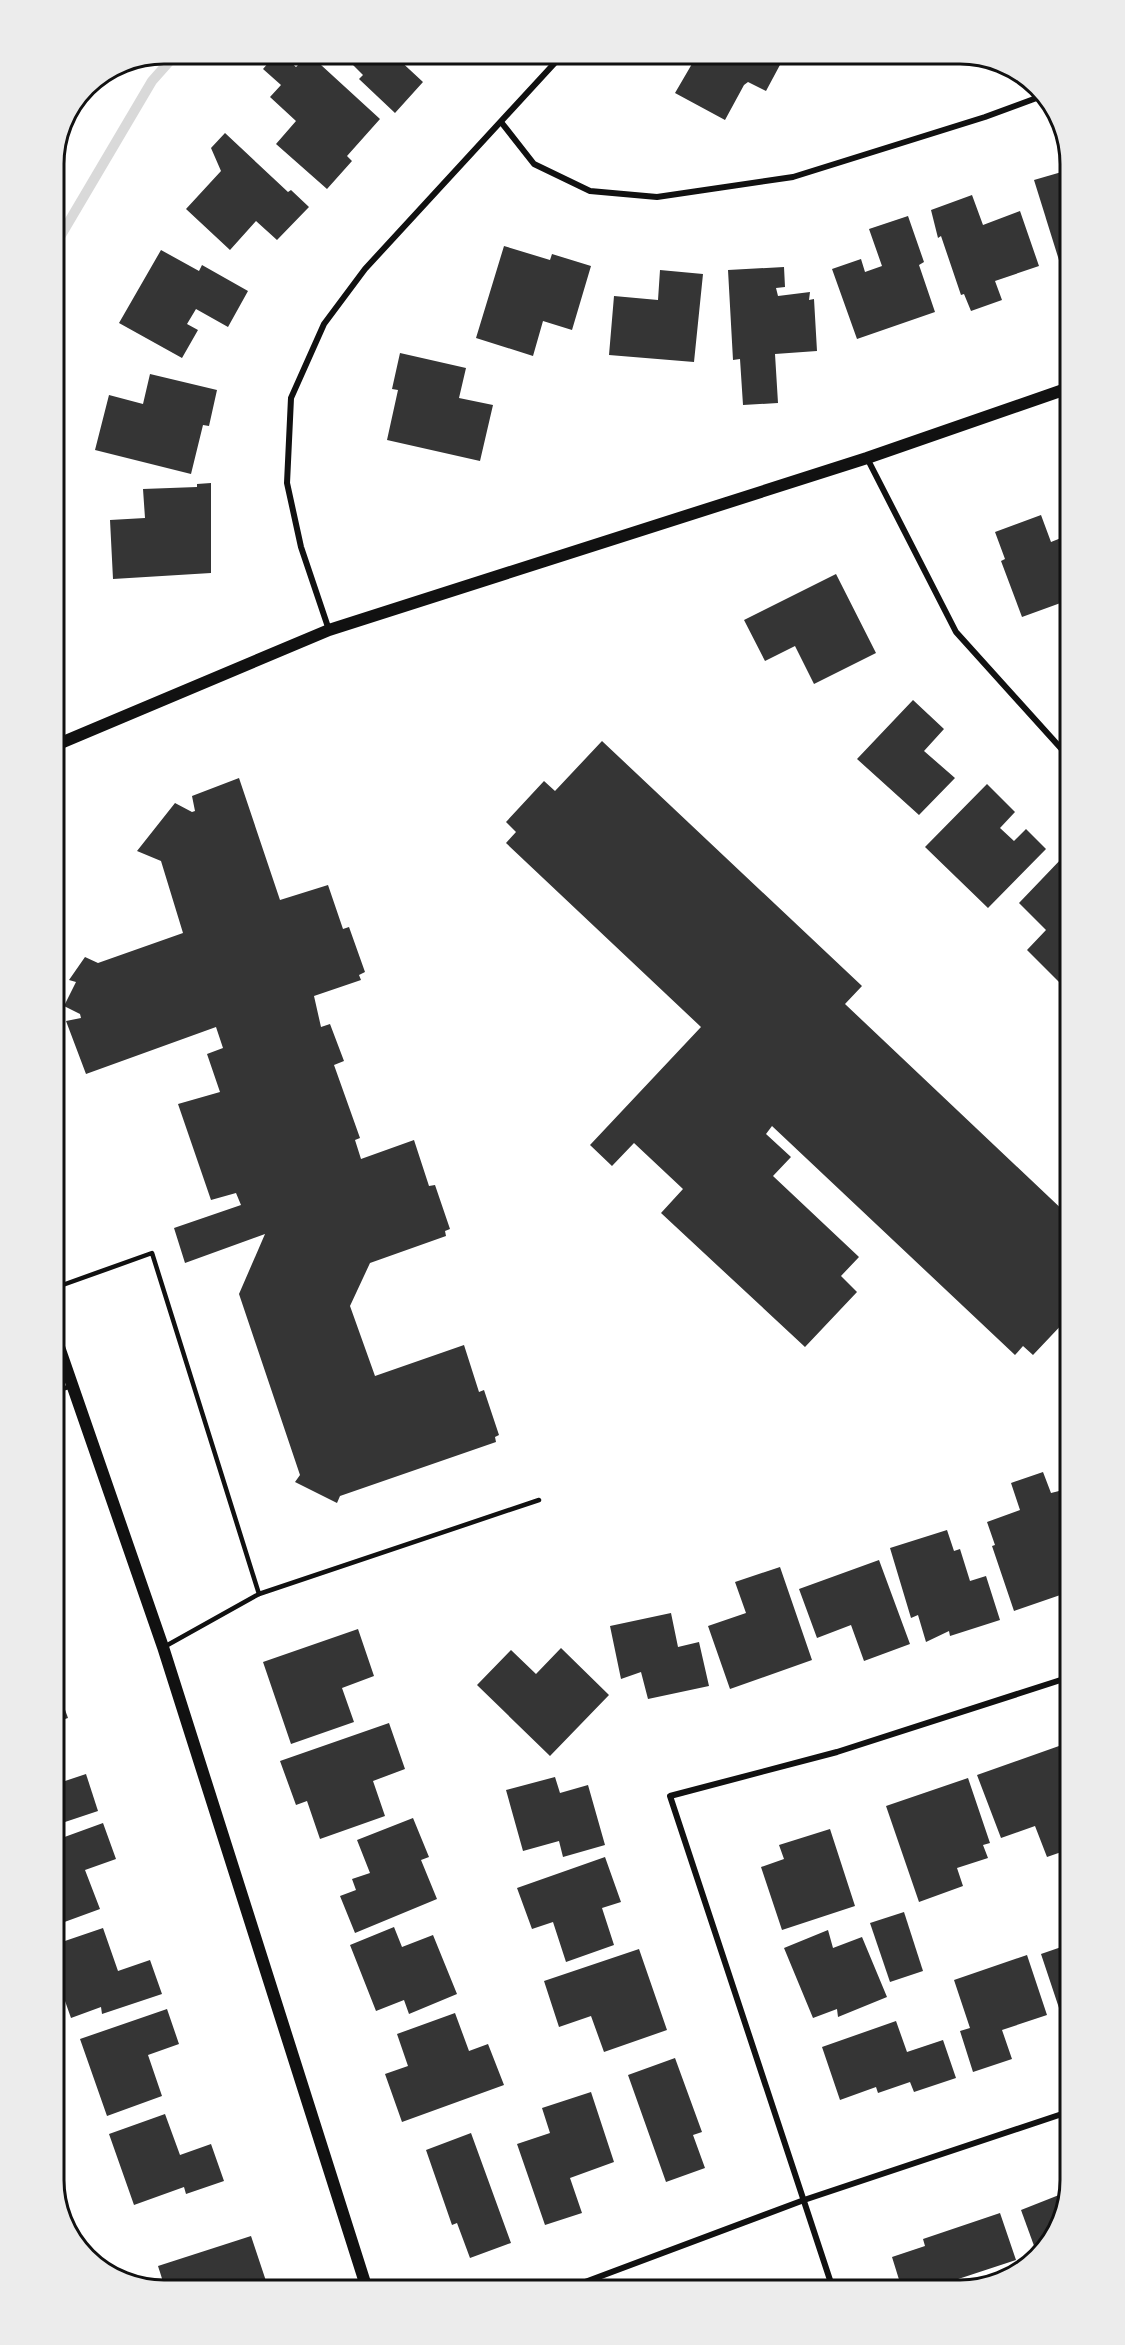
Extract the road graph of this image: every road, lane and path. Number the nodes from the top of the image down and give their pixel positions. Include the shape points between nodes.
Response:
1 (553, 64) edge
2 (1035, 98) edge
3 (501, 122) junction
4 (1060, 392) edge
5 (867, 458) junction
6 (329, 630) junction
7 (65, 741) edge
8 (1060, 749) edge
9 (64, 1284) edge
10 (64, 1363) edge
11 (72, 1386) junction
12 (64, 1388) edge
13 (539, 1500) dead end
14 (259, 1594) junction
15 (163, 1647) junction
16 (1060, 1680) edge
17 (1060, 2115) edge
18 (804, 2200) junction
19 (364, 2280) edge
20 (590, 2280) edge
21 (830, 2280) edge

1 - 3 street
2 - 3 street via 793,177 657,197 590,191 534,164
3 - 6 street via 365,269 324,324 291,398 287,483 301,547
4 - 5 main road
5 - 6 main road
5 - 8 street via 956,632
6 - 7 main road
9 - 14 lane via 152,1253
10 - 11 main road
11 - 12 lane
11 - 15 main road
13 - 14 lane
14 - 15 lane
15 - 19 main road
16 - 18 street via 837,1752 670,1796
17 - 18 street
18 - 20 street
18 - 21 street

